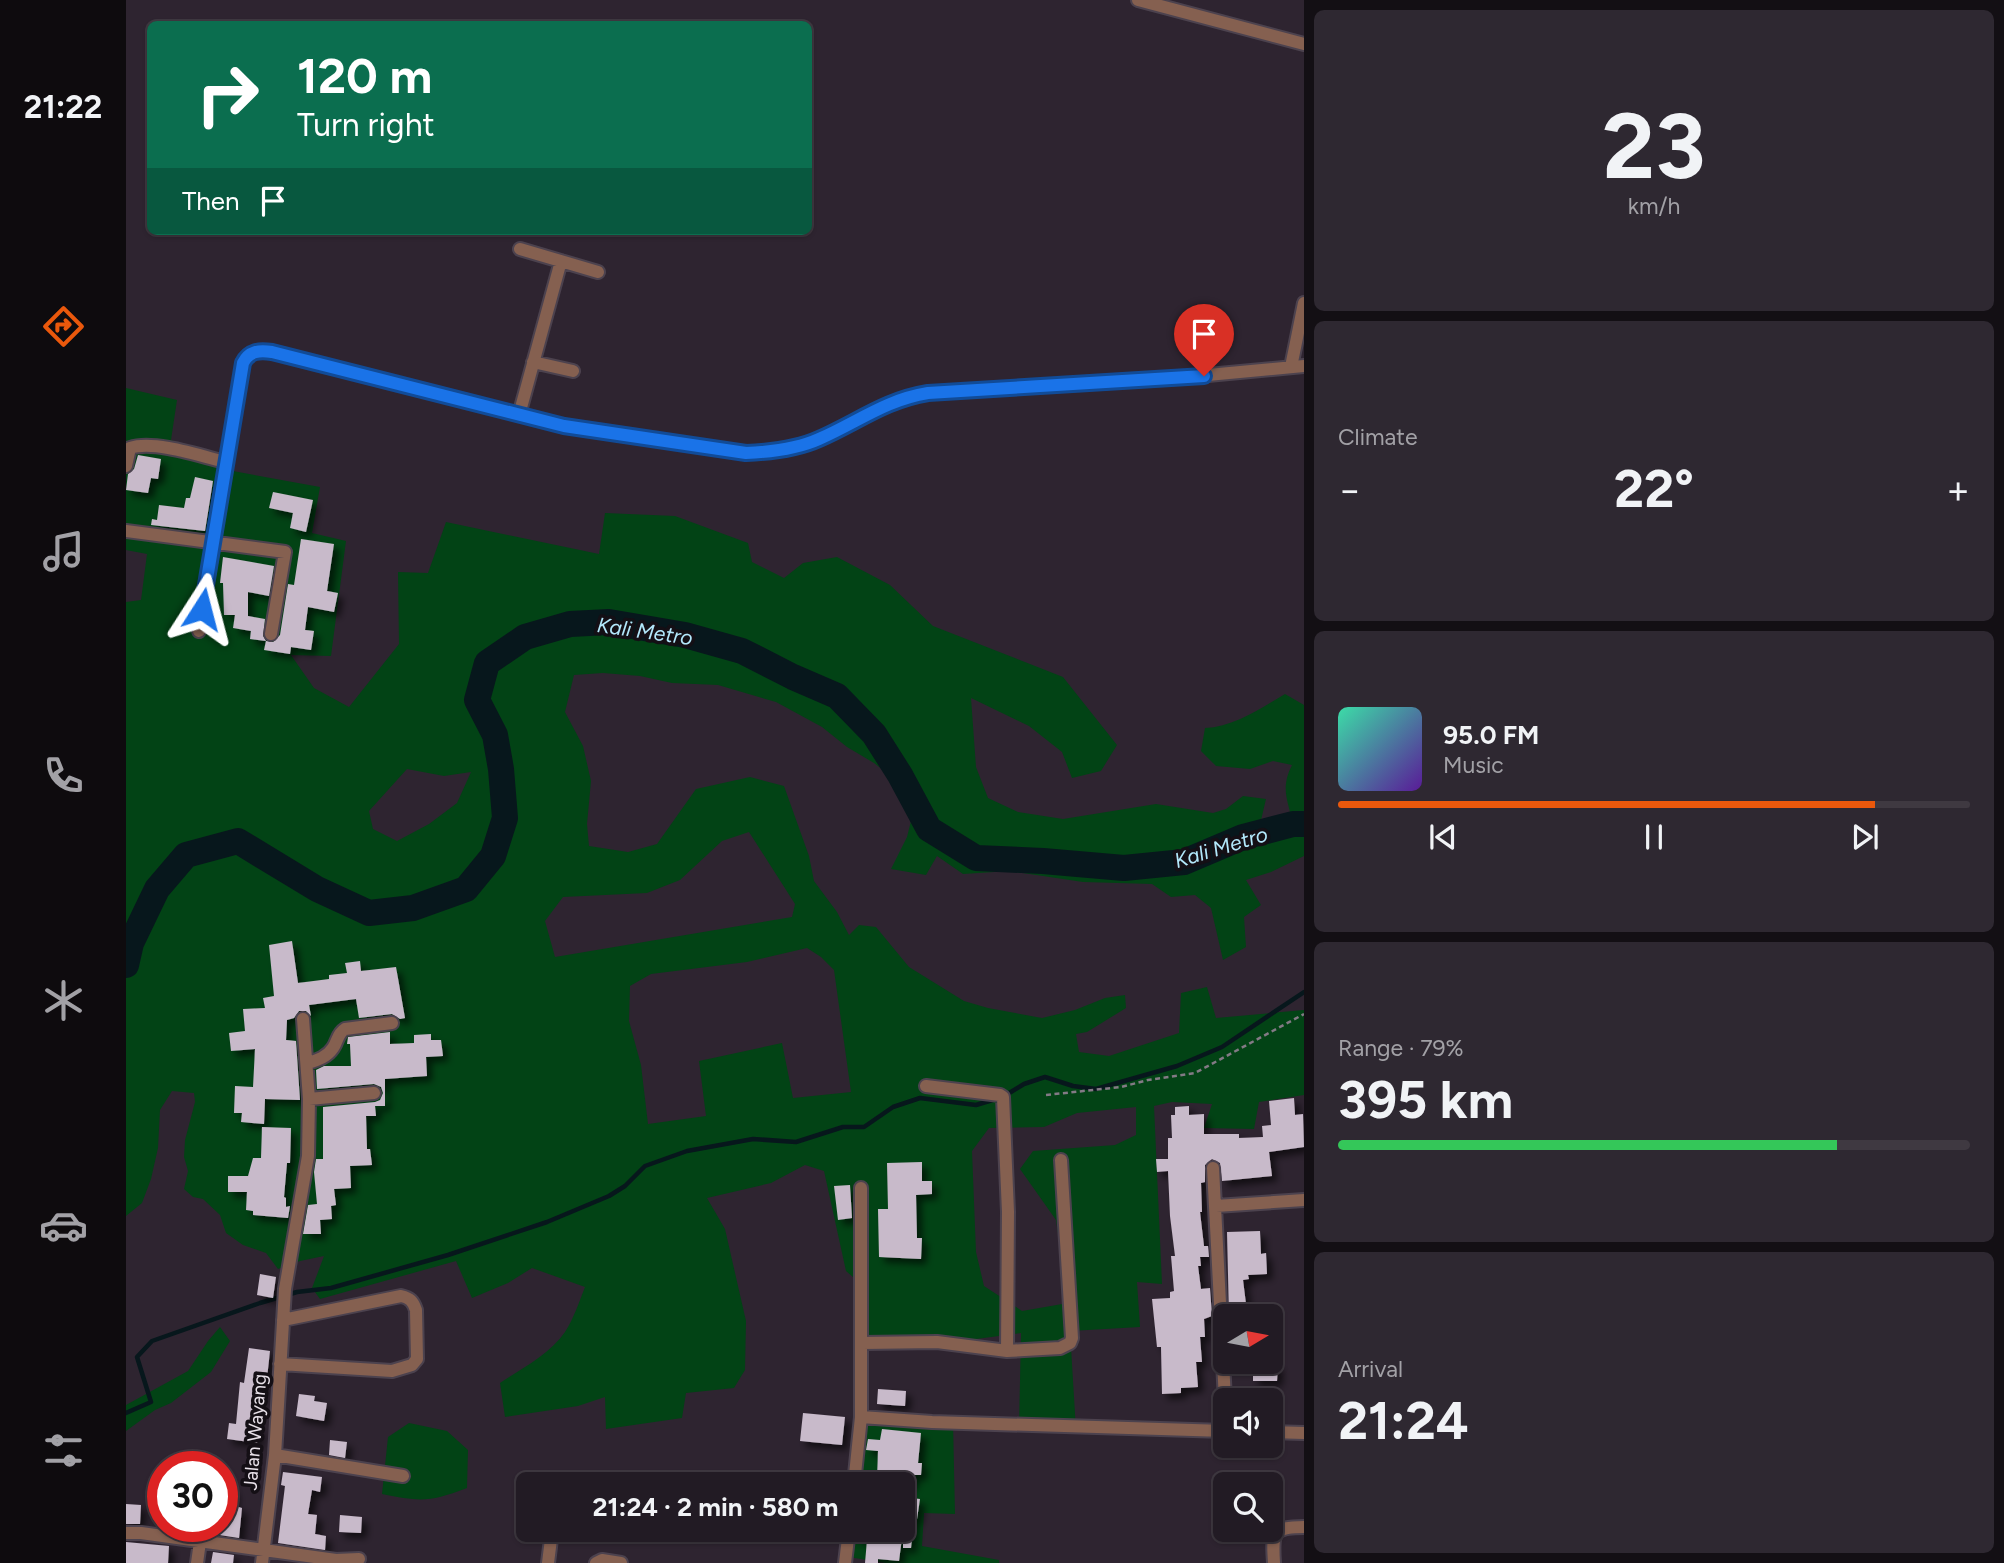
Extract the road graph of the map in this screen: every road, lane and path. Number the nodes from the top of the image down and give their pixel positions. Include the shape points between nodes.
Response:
1 (1138, 0) edge
2 (1304, 44) edge
3 (520, 249) dead end
4 (561, 261) junction
5 (598, 272) dead end
6 (1304, 303) edge
7 (533, 362) junction
8 (1297, 367) edge
9 (573, 371) dead end
10 (519, 415) junction
11 (225, 462) junction
12 (126, 466) edge
13 (126, 531) edge
14 (213, 542) junction
15 (199, 631) dead end
16 (271, 634) dead end
17 (1304, 1014) edge
18 (303, 1019) dead end
19 (392, 1023) dead end
20 (308, 1063) junction
21 (926, 1086) dead end
22 (374, 1093) dead end
23 (1046, 1095) dead end
24 (309, 1099) junction
25 (1061, 1160) dead end
26 (1213, 1168) dead end
27 (861, 1188) dead end
28 (1304, 1200) edge
29 (1216, 1206) junction
30 (284, 1320) junction
31 (862, 1343) junction
32 (1007, 1351) junction
33 (280, 1364) junction
34 (1224, 1388) edge
35 (861, 1416) junction
36 (1213, 1431) edge
37 (1283, 1432) edge
38 (1304, 1433) edge
39 (275, 1455) junction
40 (855, 1472) edge
41 (403, 1476) dead end
42 (1304, 1527) edge
43 (126, 1533) edge
44 (147, 1534) edge
45 (200, 1542) joint
46 (551, 1542) edge
47 (848, 1542) edge
48 (262, 1557) edge
49 (359, 1559) dead end
50 (197, 1563) edge
51 (548, 1563) edge
52 (596, 1563) edge
53 (621, 1563) edge
54 (845, 1563) edge
55 (1274, 1563) edge

1 - 2 street
3 - 4 street
4 - 5 street
4 - 7 street
6 - 8 street
7 - 9 street
7 - 10 street
8 - 10 street via 928,393 888,403 818,440 772,452 746,453
10 - 11 street via 258,351 243,363
11 - 12 street via 139,446 130,449
11 - 14 street
13 - 14 street
14 - 15 street
14 - 16 street via 285,552
17 - 23 path via 1195,1073
18 - 20 street, Jalan Wayang
19 - 20 street via 345,1029 330,1052
20 - 24 street, Jalan Wayang
21 - 32 street via 1003,1097
22 - 24 street
24 - 30 street, Jalan Wayang via 308,1156
25 - 32 street via 1072,1338 1060,1349
26 - 29 street
27 - 31 street
28 - 29 street
29 - 34 street
30 - 33 street, Jalan Wayang
30 - 33 street via 408,1298 416,1310 416,1359 412,1365 392,1371
31 - 32 street via 937,1342
31 - 35 street
33 - 39 street, Jalan Wayang
35 - 36 street
35 - 40 street
37 - 38 street
39 - 41 street
39 - 48 street, Jalan Wayang
42 - 55 street via 1277,1530 1272,1540
43 - 44 street
45 - 48 street
45 - 50 street
46 - 51 street
47 - 54 street
48 - 49 street
52 - 53 street

